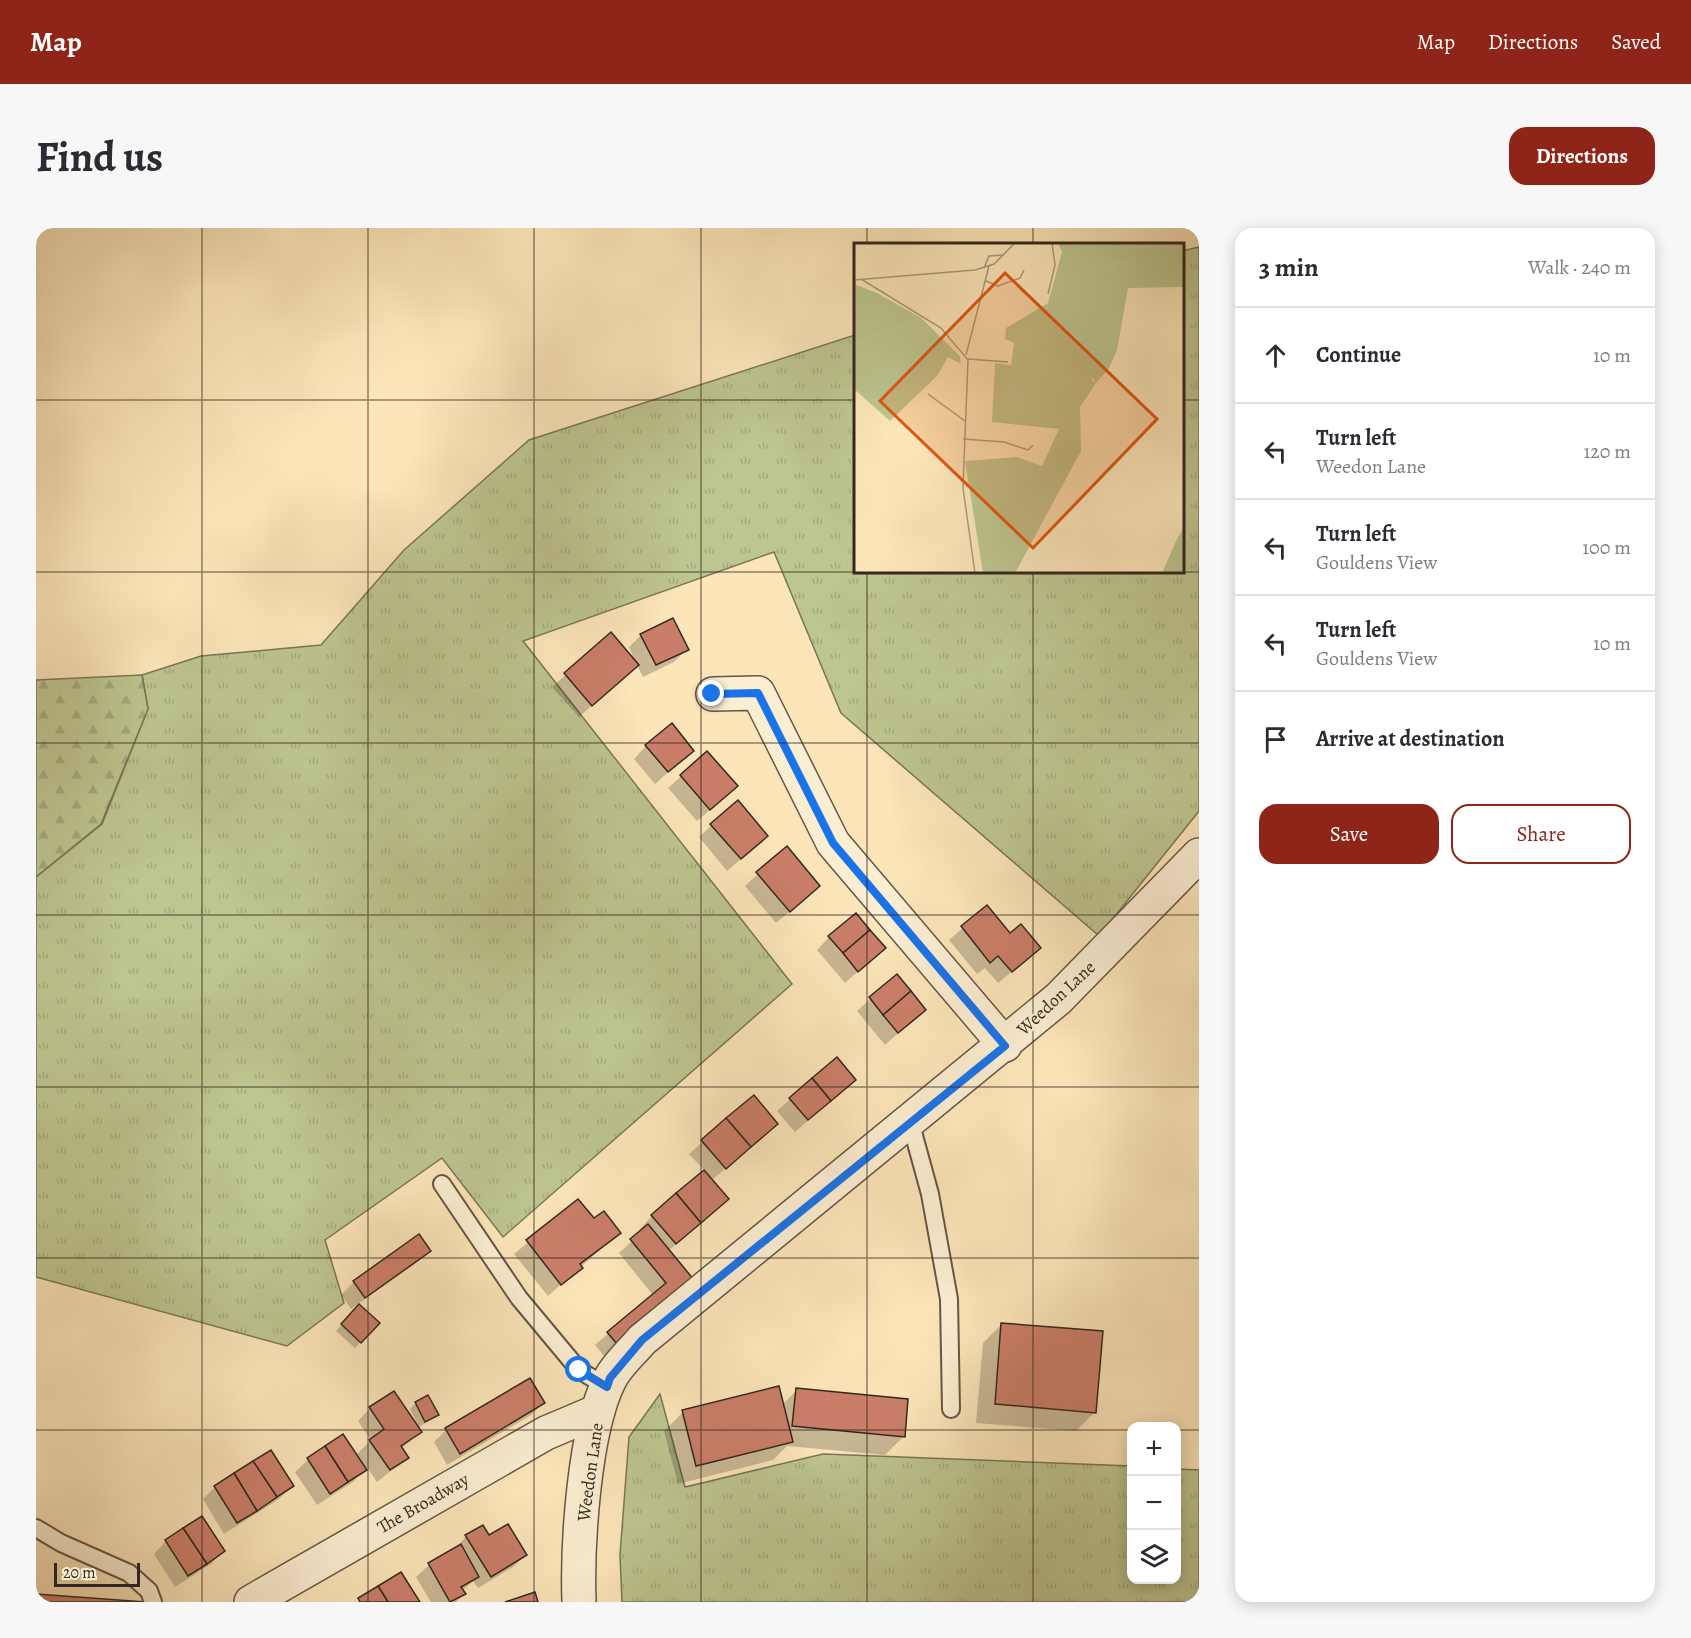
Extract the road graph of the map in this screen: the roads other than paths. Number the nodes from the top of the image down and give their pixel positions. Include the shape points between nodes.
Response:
1 (712, 694) dead end
2 (1199, 855) edge
3 (1005, 1046) junction
4 (910, 1122) junction
5 (442, 1184) dead end
6 (602, 1399) junction
7 (951, 1409) dead end
8 (36, 1528) edge
9 (153, 1602) edge
10 (251, 1602) edge
11 (579, 1602) edge

1 - 3 street via 758,693 833,843
2 - 3 street, Weedon Lane via 1058,999
3 - 4 street, Weedon Lane
4 - 6 street, Weedon Lane via 642,1340 610,1378
4 - 7 lane via 930,1194 949,1299
5 - 6 lane via 519,1298
6 - 10 street, The Broadway
6 - 11 street, Weedon Lane via 591,1439
8 - 9 lane via 129,1573 149,1591

